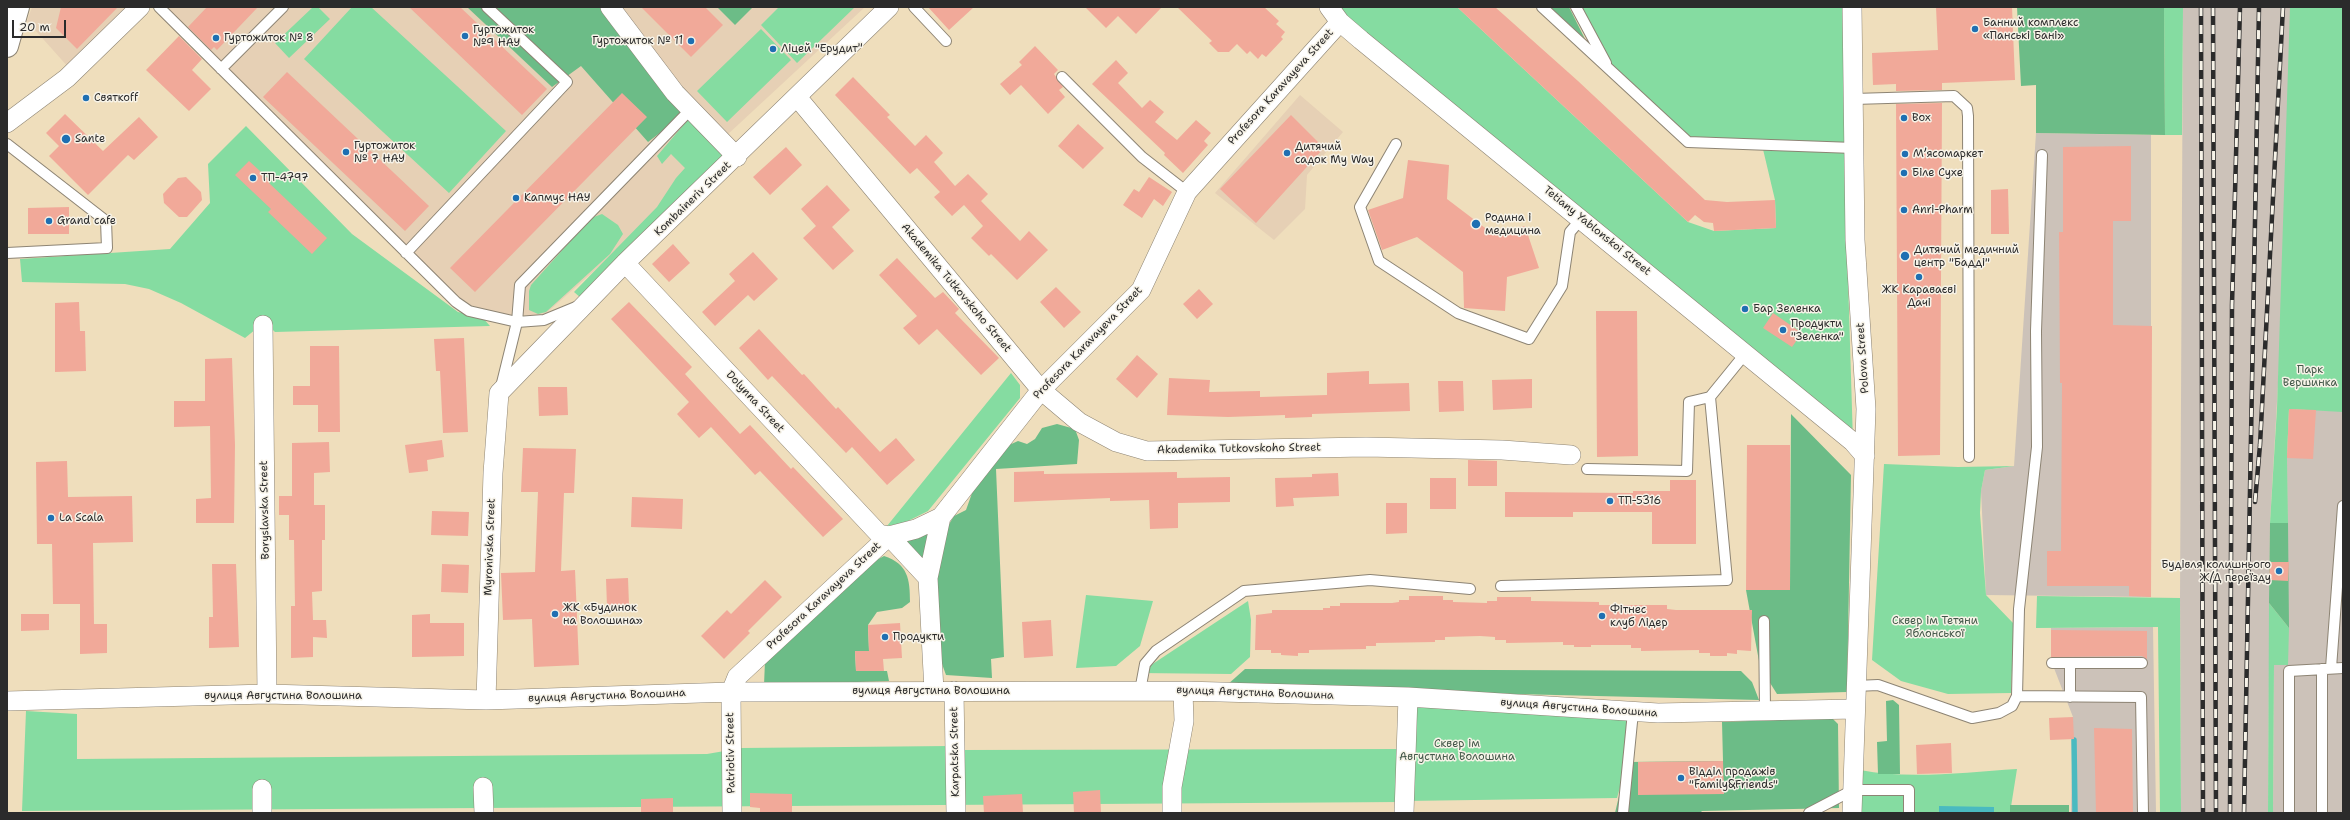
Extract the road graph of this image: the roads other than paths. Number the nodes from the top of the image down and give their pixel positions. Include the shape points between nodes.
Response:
1 (18, 7) edge
2 (140, 7) edge
3 (159, 7) edge
4 (283, 7) edge
5 (487, 7) edge
6 (610, 7) edge
7 (889, 7) edge
8 (914, 7) edge
9 (1329, 7) edge
10 (1542, 7) edge
11 (1576, 7) edge
12 (1852, 7) edge
13 (1340, 22) junction
14 (946, 41) dead end
15 (7, 46) edge
16 (221, 69) junction
17 (1609, 70) junction
18 (1062, 77) dead end
19 (797, 97) junction
20 (1854, 99) junction
21 (691, 110) junction
22 (7, 123) edge
23 (7, 144) edge
24 (1396, 144) dead end
25 (1854, 148) junction
26 (2042, 155) dead end
27 (736, 157) junction
28 (1186, 192) junction
29 (1582, 218) junction
30 (7, 253) edge
31 (406, 253) junction
32 (625, 263) junction
33 (589, 301) junction
34 (516, 322) junction
35 (263, 326) dead end
36 (1745, 354) junction
37 (1041, 390) junction
38 (500, 393) junction
39 (1710, 397) junction
40 (1571, 455) dead end
41 (1865, 456) junction
42 (1969, 457) dead end
43 (1587, 469) dead end
44 (2343, 506) edge
45 (941, 517) junction
46 (889, 536) junction
47 (928, 578) junction
48 (1501, 586) dead end
49 (1470, 589) dead end
50 (1764, 621) dead end
51 (2052, 663) dead end
52 (2070, 663) junction
53 (2142, 664) dead end
54 (2343, 668) edge
55 (2327, 669) junction
56 (1856, 686) junction
57 (934, 690) junction
58 (954, 690) junction
59 (1140, 691) junction
60 (1183, 691) junction
61 (731, 692) junction
62 (267, 694) junction
63 (2017, 696) junction
64 (2070, 697) junction
65 (1408, 698) junction
66 (486, 700) junction
67 (7, 701) edge
68 (1855, 709) junction
69 (1765, 710) junction
70 (1633, 712) junction
71 (484, 787) dead end
72 (262, 789) dead end
73 (1853, 790) junction
74 (262, 813) edge
75 (484, 813) edge
76 (732, 813) edge
77 (956, 813) edge
78 (1172, 813) edge
79 (1404, 813) edge
80 (1623, 813) edge
81 (1809, 813) edge
82 (1852, 813) edge
83 (1909, 813) edge
84 (2143, 813) edge
85 (2288, 813) edge
86 (2322, 813) edge

1 - 15 main road
2 - 22 street via 67,78
3 - 16 lane
4 - 16 lane
5 - 31 lane via 567,82
6 - 21 street
7 - 19 street, Kombaineriv Street
8 - 14 lane
9 - 13 street, Tetiany Yablonskoi Street
10 - 17 lane
11 - 17 lane
12 - 20 street, Polova Street
13 - 28 street, Profesora Karavayeva Street
13 - 29 street, Tetiany Yablonskoi Street
16 - 31 lane
17 - 25 lane via 1688,142
18 - 28 lane via 1142,158
19 - 27 street, Kombaineriv Street
19 - 37 street, Akademika Tutkovskoho Street
20 - 25 street, Polova Street
20 - 42 lane via 1954,96 1967,108
21 - 27 street
21 - 34 lane via 520,285
23 - 30 lane via 106,221 107,248
24 - 29 lane via 1360,207 1378,261 1458,313 1529,339 1562,286 1570,232
25 - 41 street, Polova Street via 1855,240 1866,409
26 - 63 lane via 2036,332 2037,447 2019,609
27 - 32 street, Kombaineriv Street
28 - 37 street, Profesora Karavayeva Street via 1141,290
29 - 36 street, Tetiany Yablonskoi Street
31 - 34 lane via 468,311
32 - 33 street, Kombaineriv Street
32 - 46 street, Dolynna Street via 879,534
33 - 34 lane via 544,320
33 - 38 street, Kombaineriv Street
34 - 38 lane
35 - 62 street, Boryslavska Street
36 - 39 lane
36 - 41 street, Tetiany Yablonskoi Street via 1853,442
37 - 40 street, Akademika Tutkovskoho Street via 1079,422 1116,442 1147,451 1366,447 1502,450
37 - 45 street, Profesora Karavayeva Street
38 - 66 street, Myronivska Street via 493,473
39 - 43 lane via 1689,402 1687,471
39 - 48 lane via 1727,580
41 - 56 street, Polova Street
44 - 55 lane
45 - 46 street, Profesora Karavayeva Street via 916,529
45 - 47 street
46 - 47 street, Dolynna Street
46 - 61 street, Profesora Karavayeva Street via 737,677
47 - 57 street
49 - 59 lane via 1370,580 1244,591 1156,651 1145,664
50 - 69 lane
51 - 52 lane
52 - 53 lane
52 - 64 lane
54 - 55 lane
55 - 85 lane via 2289,671
55 - 86 lane
56 - 63 lane via 1878,685 1972,718 1999,713 2012,706
56 - 68 street, Polova Street
57 - 58 street, вулиця Августина Волошина
57 - 61 street, вулиця Августина Волошина
58 - 59 street, вулиця Августина Волошина
58 - 77 street, Karpatska Street
59 - 60 street, вулиця Августина Волошина
60 - 65 street, вулиця Августина Волошина
60 - 78 street via 1184,721 1172,787
61 - 66 street, вулиця Августина Волошина
61 - 76 street, Patriotiv Street
62 - 66 street, вулиця Августина Волошина
62 - 67 street, вулиця Августина Волошина
63 - 64 lane
64 - 84 lane via 2141,696
65 - 70 street, вулиця Августина Волошина
65 - 79 street
68 - 69 street, вулиця Августина Волошина
68 - 73 street, Polova Street
69 - 70 street, вулиця Августина Волошина
70 - 80 lane
71 - 75 street
72 - 74 street
73 - 81 lane
73 - 82 street, Polova Street
73 - 83 lane via 1909,790

